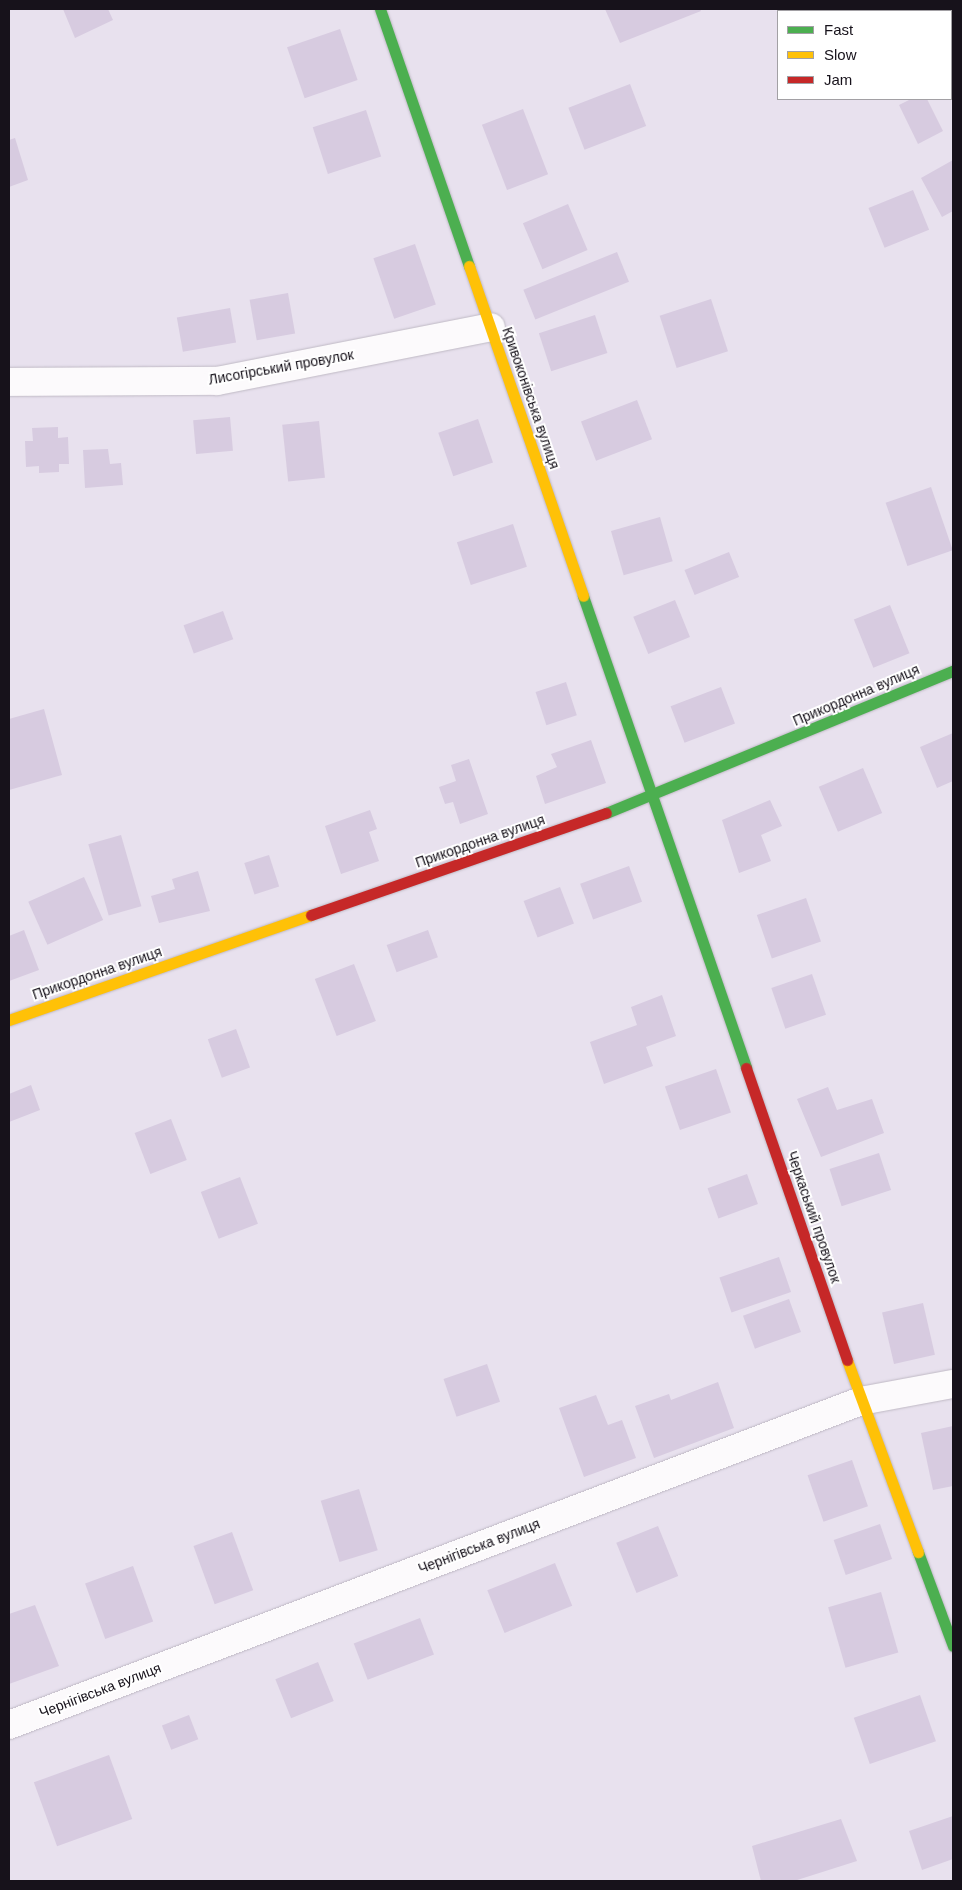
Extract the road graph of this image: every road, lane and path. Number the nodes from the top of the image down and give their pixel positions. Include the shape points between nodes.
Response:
1 (380, 9) edge
2 (491, 327) junction
3 (9, 382) edge
4 (953, 671) edge
5 (655, 796) junction
6 (9, 1020) edge
7 (953, 1384) edge
8 (861, 1401) junction
9 (953, 1646) edge
10 (9, 1725) edge

1 - 2 street, Кривоконівська вулиця
2 - 3 street, Лисогірський провулок via 217,381
2 - 5 street, Кривоконівська вулиця
4 - 5 street, Прикордонна вулиця
5 - 6 street, Прикордонна вулиця
5 - 8 street, Черкаський провулок
7 - 8 street, Чернігівська вулиця
8 - 9 street, Черкаський провулок
8 - 10 street, Чернігівська вулиця

